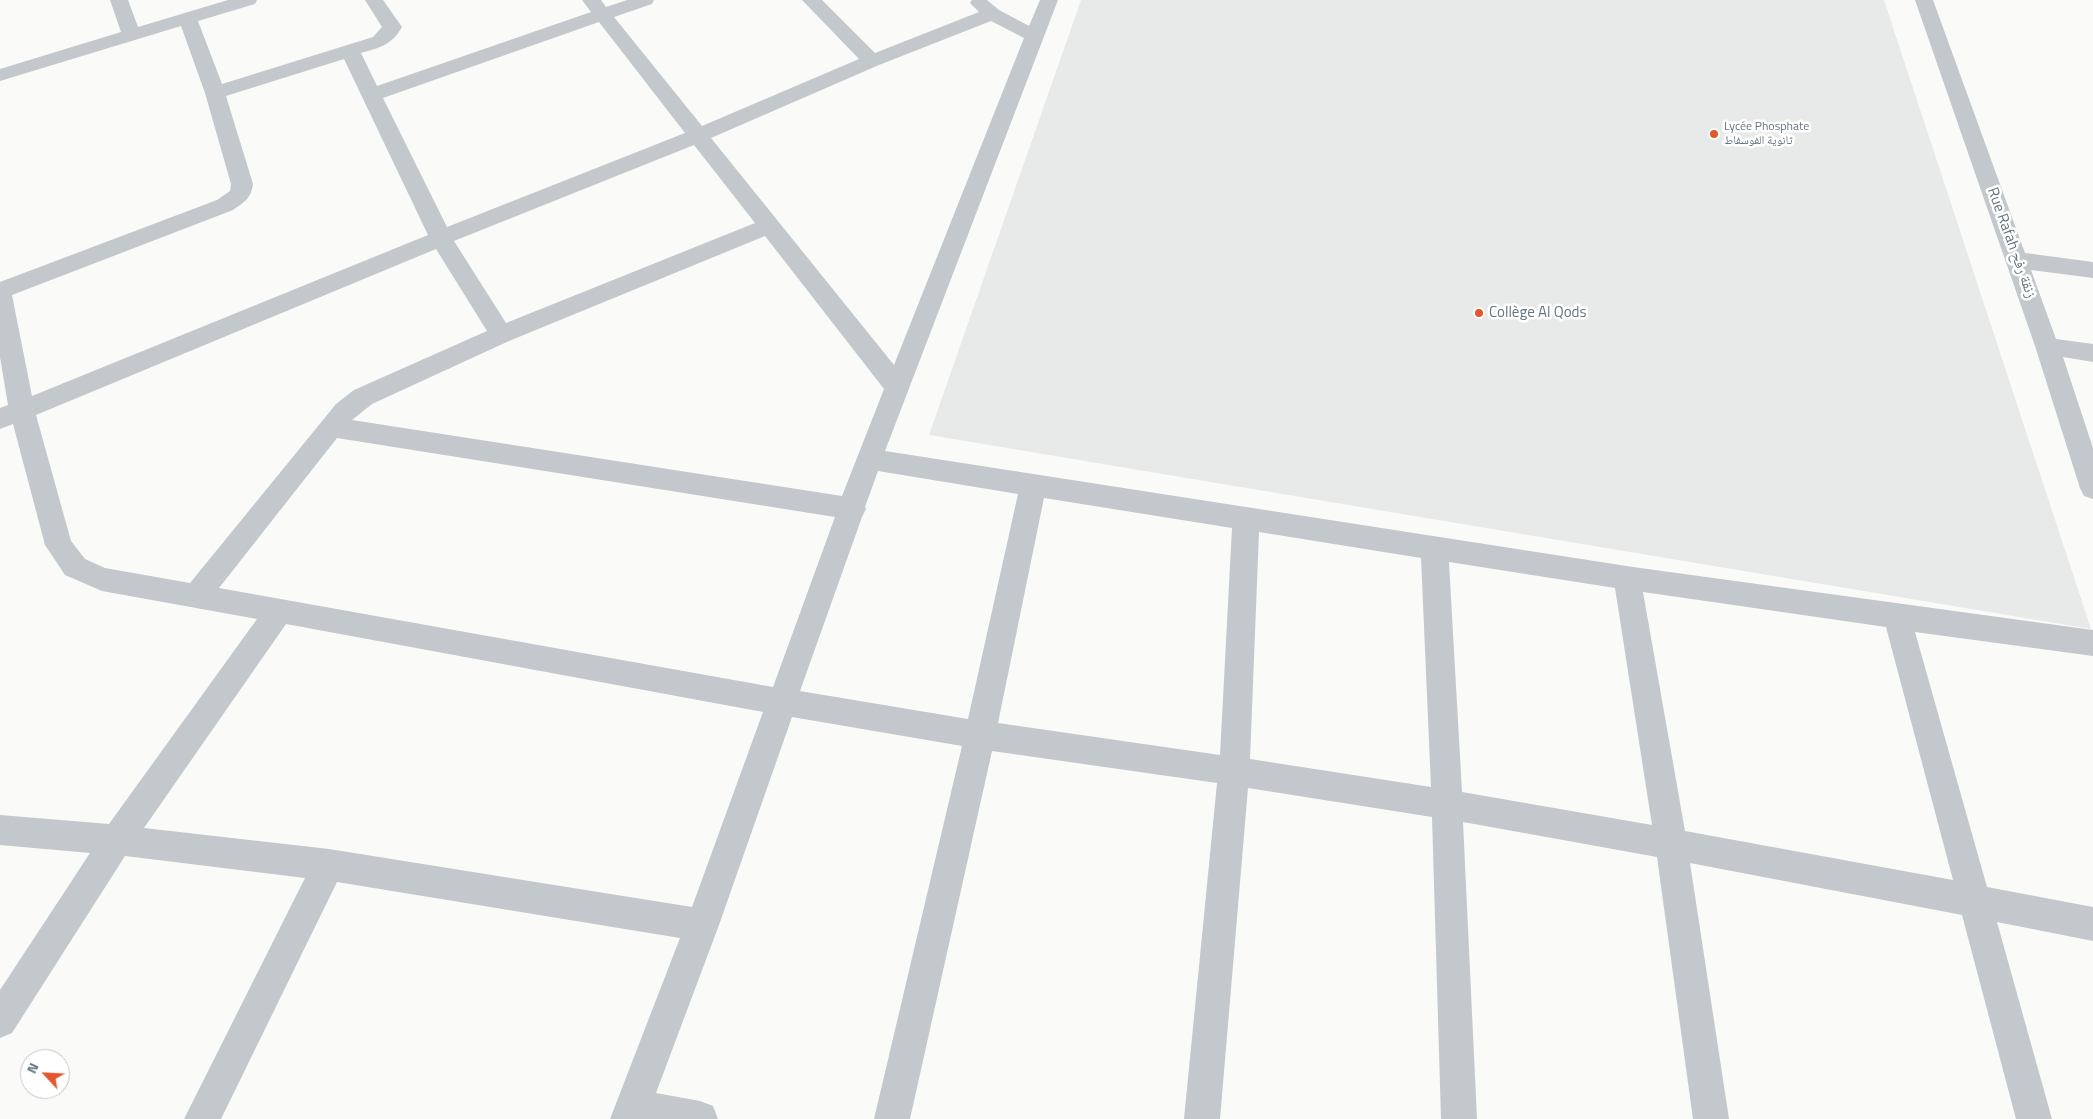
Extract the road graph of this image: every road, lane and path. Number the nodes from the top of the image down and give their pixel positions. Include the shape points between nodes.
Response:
1 (119, 0) edge
2 (248, 0) edge
3 (374, 0) edge
4 (646, 0) edge
5 (811, 0) edge
6 (1049, 0) edge
7 (1924, 0) edge
8 (597, 7) edge
9 (984, 7) edge
10 (188, 19) junction
11 (132, 36) junction
12 (1033, 36) junction
13 (350, 52) junction
14 (872, 61) junction
15 (0, 75) edge
16 (215, 93) junction
17 (371, 95) junction
18 (698, 136) junction
19 (768, 226) junction
20 (441, 238) junction
21 (2017, 260) junction
22 (2093, 270) edge
23 (0, 291) edge
24 (501, 335) junction
25 (2047, 346) junction
26 (2093, 354) edge
27 (897, 387) junction
28 (11, 415) edge
29 (331, 427) junction
30 (869, 459) junction
31 (1033, 486) junction
32 (2093, 488) edge
33 (852, 509) junction
34 (1246, 519) junction
35 (1434, 548) junction
36 (1627, 578) junction
37 (195, 596) junction
38 (278, 612) junction
39 (1897, 617) junction
40 (2093, 643) edge
41 (783, 702) junction
42 (980, 735) junction
43 (1234, 772) junction
44 (1447, 804) junction
45 (0, 830) edge
46 (117, 840) junction
47 (1671, 844) junction
48 (329, 865) junction
49 (1974, 902) junction
50 (2093, 924) edge
51 (702, 925) junction
52 (0, 1020) edge
53 (630, 1113) edge
54 (202, 1119) edge
55 (700, 1119) edge
56 (892, 1119) edge
57 (1202, 1119) edge
58 (1459, 1119) edge
59 (1711, 1119) edge
60 (2034, 1119) edge

1 - 11 street
2 - 10 street
3 - 13 street via 392,27 380,41
4 - 8 street
5 - 14 street
6 - 12 street
7 - 21 street, Rue Rafah زنقة رفح
8 - 17 street
8 - 18 street
9 - 12 street
9 - 14 street
10 - 11 street
10 - 16 street
11 - 15 street
12 - 27 street
13 - 16 street
13 - 17 street
14 - 18 street
16 - 23 street via 242,184 241,194 225,205
17 - 20 street
18 - 19 street
18 - 20 street
19 - 24 street
19 - 27 street
20 - 24 street
20 - 28 street
21 - 22 street
21 - 25 street, Rue Rafah زنقة رفح
23 - 28 street
24 - 29 street via 363,397
25 - 26 street
25 - 32 street, Rue Rafah زنقة رفح
27 - 30 street
28 - 37 street via 60,545 75,567 102,579
29 - 33 street
29 - 37 street
30 - 31 street
30 - 33 street
31 - 34 street
31 - 42 street
33 - 41 street
34 - 35 street
34 - 43 street
35 - 36 street
35 - 44 street
36 - 39 street
36 - 47 street
37 - 38 street
38 - 41 street
38 - 46 street
39 - 40 street
39 - 49 street
41 - 42 street
41 - 51 street
42 - 43 street
42 - 56 street
43 - 44 street
43 - 57 street
44 - 47 street
44 - 58 street
45 - 46 street
46 - 48 street
46 - 52 street
47 - 49 street
47 - 59 street
48 - 51 street
48 - 54 street
49 - 50 street
49 - 60 street
51 - 53 street
53 - 55 street

